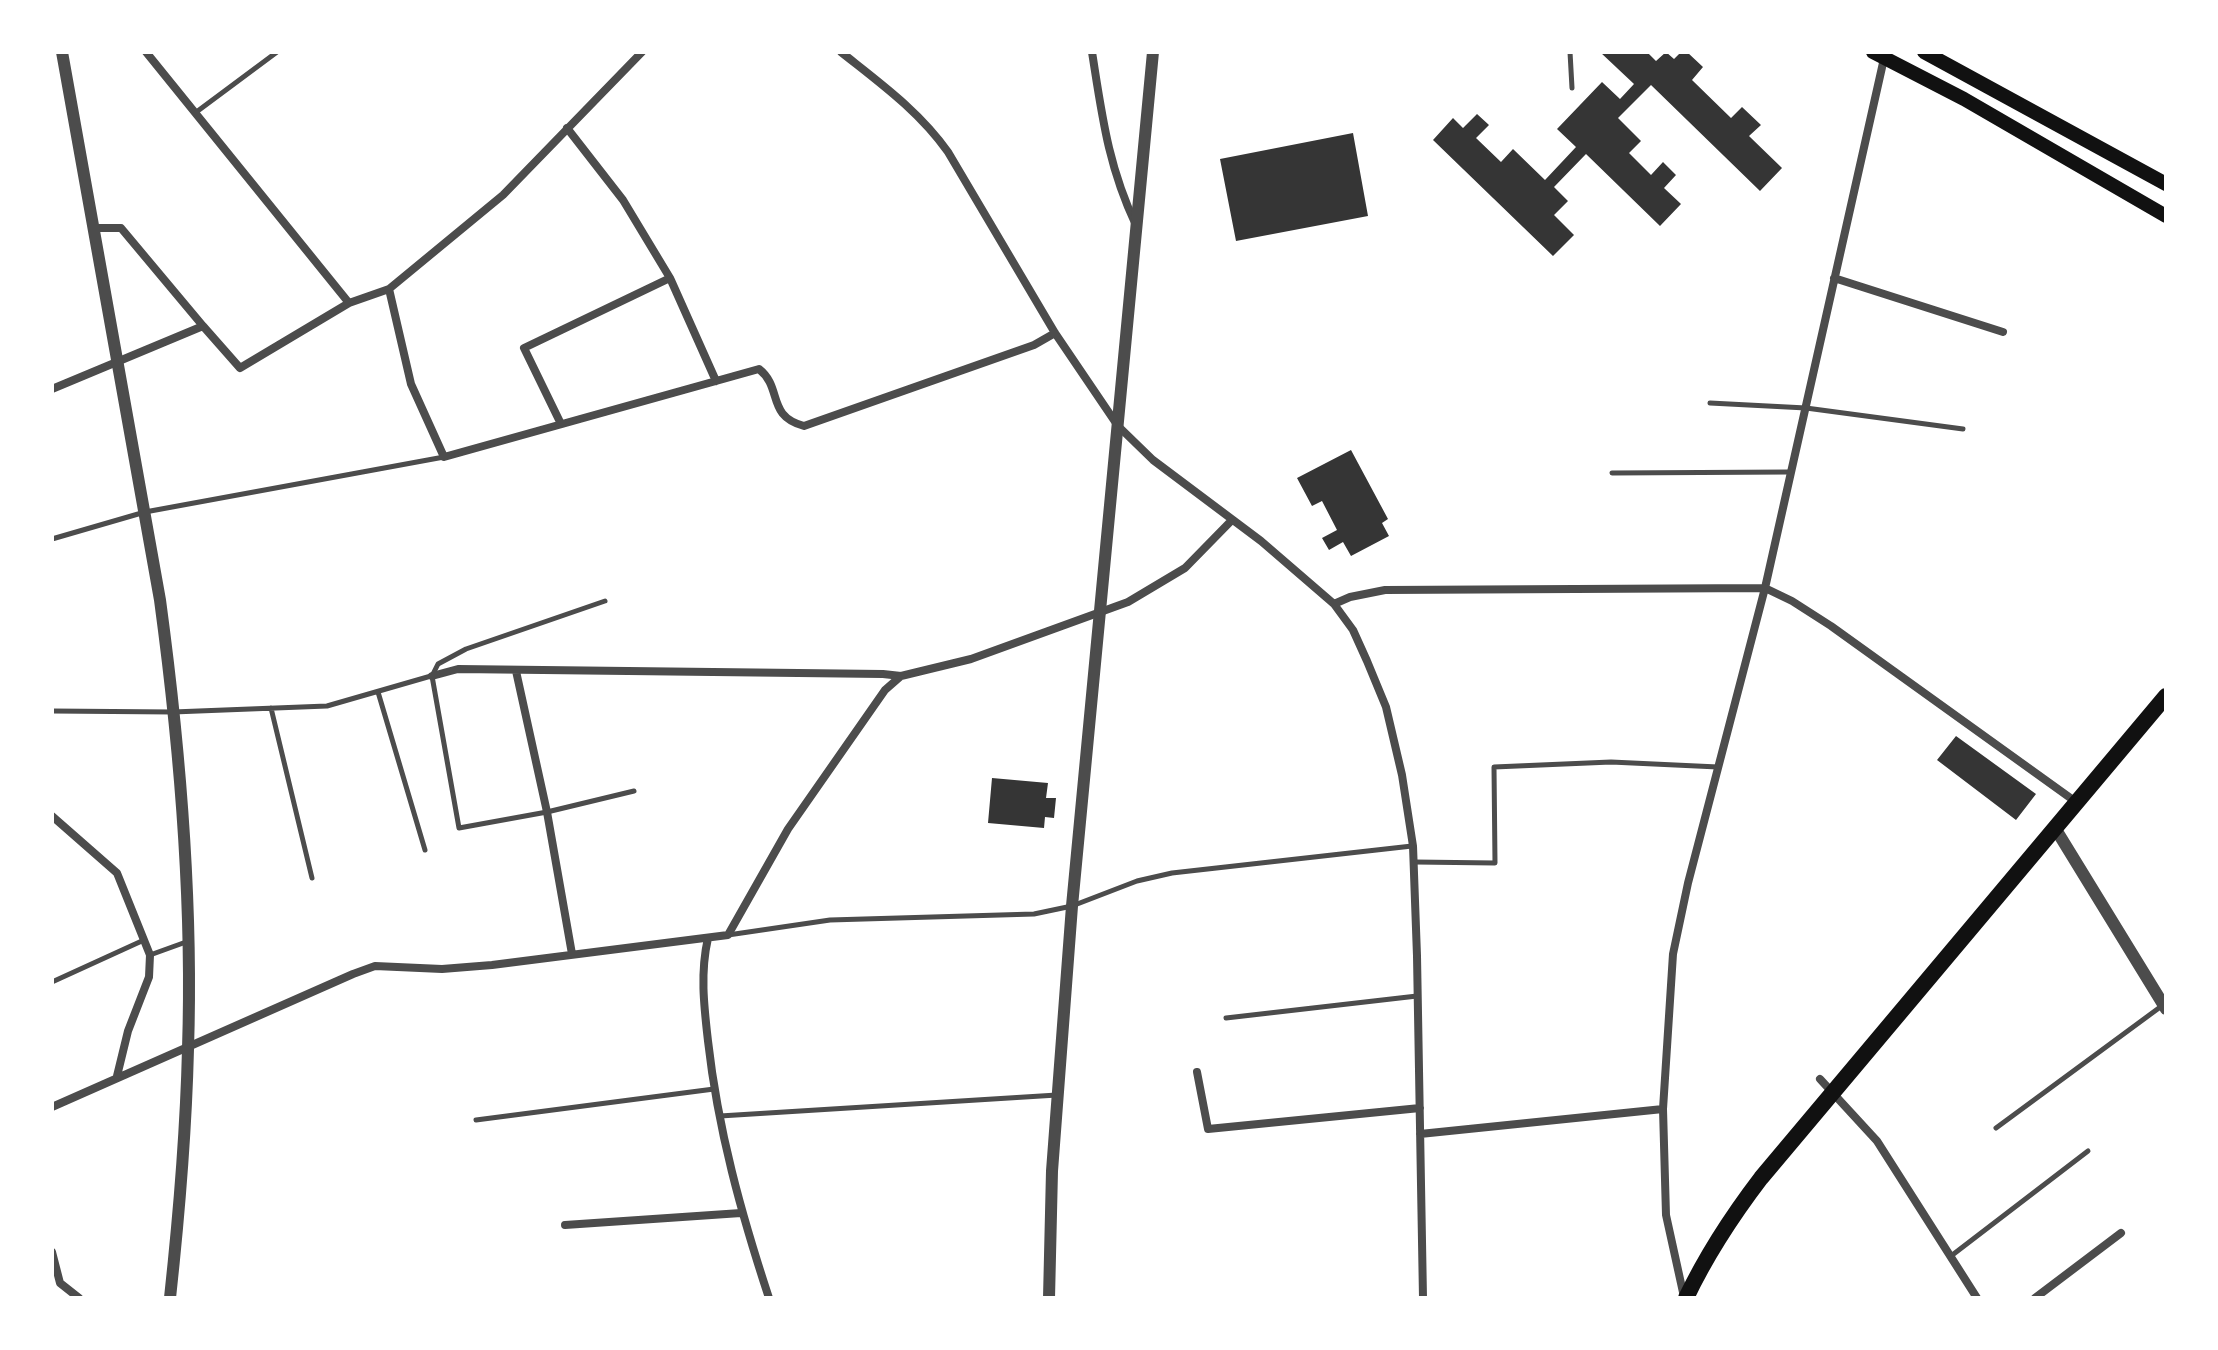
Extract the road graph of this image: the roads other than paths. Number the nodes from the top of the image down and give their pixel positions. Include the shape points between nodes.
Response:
1 (62, 52) edge
2 (146, 52) edge
3 (277, 52) edge
4 (642, 52) edge
5 (841, 52) edge
6 (1092, 52) edge
7 (1153, 52) edge
8 (1570, 52) edge
9 (1924, 52) edge
10 (1881, 54) edge
11 (1572, 88) dead end
12 (194, 114) junction
13 (567, 128) junction
14 (2166, 184) edge
15 (2166, 216) edge
16 (1136, 225) junction
17 (93, 228) junction
18 (670, 278) junction
19 (1834, 278) junction
20 (389, 289) junction
21 (349, 303) junction
22 (203, 326) junction
23 (2003, 332) dead end
24 (1055, 333) junction
25 (118, 361) junction
26 (716, 381) junction
27 (52, 389) edge
28 (1710, 403) dead end
29 (1806, 408) junction
30 (561, 424) junction
31 (1118, 426) junction
32 (1963, 429) dead end
33 (444, 457) junction
34 (1789, 472) junction
35 (1612, 473) dead end
36 (145, 512) junction
37 (1232, 520) junction
38 (52, 539) edge
39 (1765, 588) junction
40 (605, 601) dead end
41 (1334, 604) junction
42 (1098, 615) junction
43 (516, 671) junction
44 (432, 676) junction
45 (901, 676) junction
46 (378, 692) junction
47 (2166, 696) edge
48 (271, 708) junction
49 (52, 711) edge
50 (173, 712) junction
51 (1718, 767) junction
52 (634, 791) dead end
53 (2076, 803) junction
54 (547, 812) junction
55 (52, 816) edge
56 (2055, 828) junction
57 (1413, 846) junction
58 (425, 850) dead end
59 (1414, 862) junction
60 (312, 878) dead end
61 (1072, 906) junction
62 (728, 935) junction
63 (708, 938) junction
64 (144, 940) junction
65 (187, 942) junction
66 (572, 954) junction
67 (150, 955) junction
68 (52, 982) edge
69 (1418, 996) junction
70 (2165, 1006) edge
71 (1226, 1018) dead end
72 (188, 1048) junction
73 (1197, 1072) dead end
74 (117, 1076) junction
75 (1826, 1084) junction
76 (714, 1089) junction
77 (1058, 1095) junction
78 (52, 1107) edge
79 (1420, 1108) junction
80 (1663, 1109) junction
81 (718, 1116) junction
82 (476, 1120) dead end
83 (1996, 1128) dead end
84 (1420, 1134) junction
85 (2088, 1151) dead end
86 (741, 1213) junction
87 (565, 1225) dead end
88 (2121, 1233) dead end
89 (52, 1252) edge
90 (1951, 1256) junction
91 (79, 1298) edge
92 (170, 1298) edge
93 (769, 1298) edge
94 (1049, 1298) edge
95 (1423, 1298) edge
96 (1685, 1298) edge
97 (1977, 1298) edge
98 (2035, 1298) edge

1 - 17 street
2 - 12 street
3 - 12 lane
4 - 13 street
5 - 24 street via 932,130
6 - 16 street via 1118,188
7 - 16 street
8 - 11 lane
9 - 14 main road
10 - 15 main road
10 - 19 street
12 - 21 street
13 - 18 street via 623,200
13 - 20 street via 503,195
16 - 31 street
17 - 22 street via 121,228
17 - 25 street
18 - 26 street
18 - 30 street via 524,348
19 - 23 street
19 - 29 street
20 - 21 street
20 - 33 street via 411,384
21 - 22 street via 240,368
22 - 25 street
24 - 26 street via 804,426 790,422 779,410 768,376 759,369
24 - 31 street
25 - 27 street
25 - 36 street
26 - 30 street
28 - 29 lane
29 - 32 lane
29 - 34 street
30 - 33 street
31 - 37 street
31 - 42 street
33 - 36 lane
34 - 35 lane
34 - 39 street
36 - 38 lane
36 - 50 street
37 - 41 street
37 - 42 street via 1185,568
39 - 41 street via 1385,590
39 - 51 street
39 - 53 street via 1831,626
40 - 44 lane via 466,649 438,664
41 - 57 street via 1353,630 1386,707
42 - 45 street via 971,659
42 - 61 street
43 - 44 street via 458,669
43 - 45 street
43 - 54 street
44 - 46 lane
44 - 54 lane via 459,828
45 - 62 street via 885,690 788,829
46 - 48 lane via 327,706
46 - 58 lane
47 - 53 highway
48 - 50 lane
48 - 60 lane
49 - 50 lane
50 - 65 street
51 - 59 lane via 1611,762 1494,767 1495,863
51 - 80 street via 1673,954
52 - 54 lane
53 - 56 highway
54 - 66 street
55 - 64 street via 117,873
56 - 70 street
56 - 75 highway
57 - 59 street
57 - 61 lane via 1172,873
59 - 69 street
61 - 62 lane via 1034,914 830,920
61 - 77 street
62 - 63 street
63 - 66 street
63 - 76 street via 702,986
64 - 67 street
64 - 68 lane
65 - 67 lane
65 - 72 street
66 - 72 street via 442,969 375,966
67 - 74 street via 149,977
69 - 71 lane
69 - 79 street
70 - 83 lane
72 - 74 street
72 - 92 street
73 - 79 street via 1208,1129
74 - 78 street
75 - 90 street via 1877,1141
75 - 96 highway via 1726,1225
76 - 81 street
76 - 82 lane
77 - 81 lane
77 - 94 street
79 - 84 street
80 - 84 street
80 - 96 street via 1666,1215
81 - 86 street
84 - 95 street
85 - 90 lane
86 - 87 street
86 - 93 street
88 - 98 street
89 - 91 street via 60,1283
90 - 97 street

